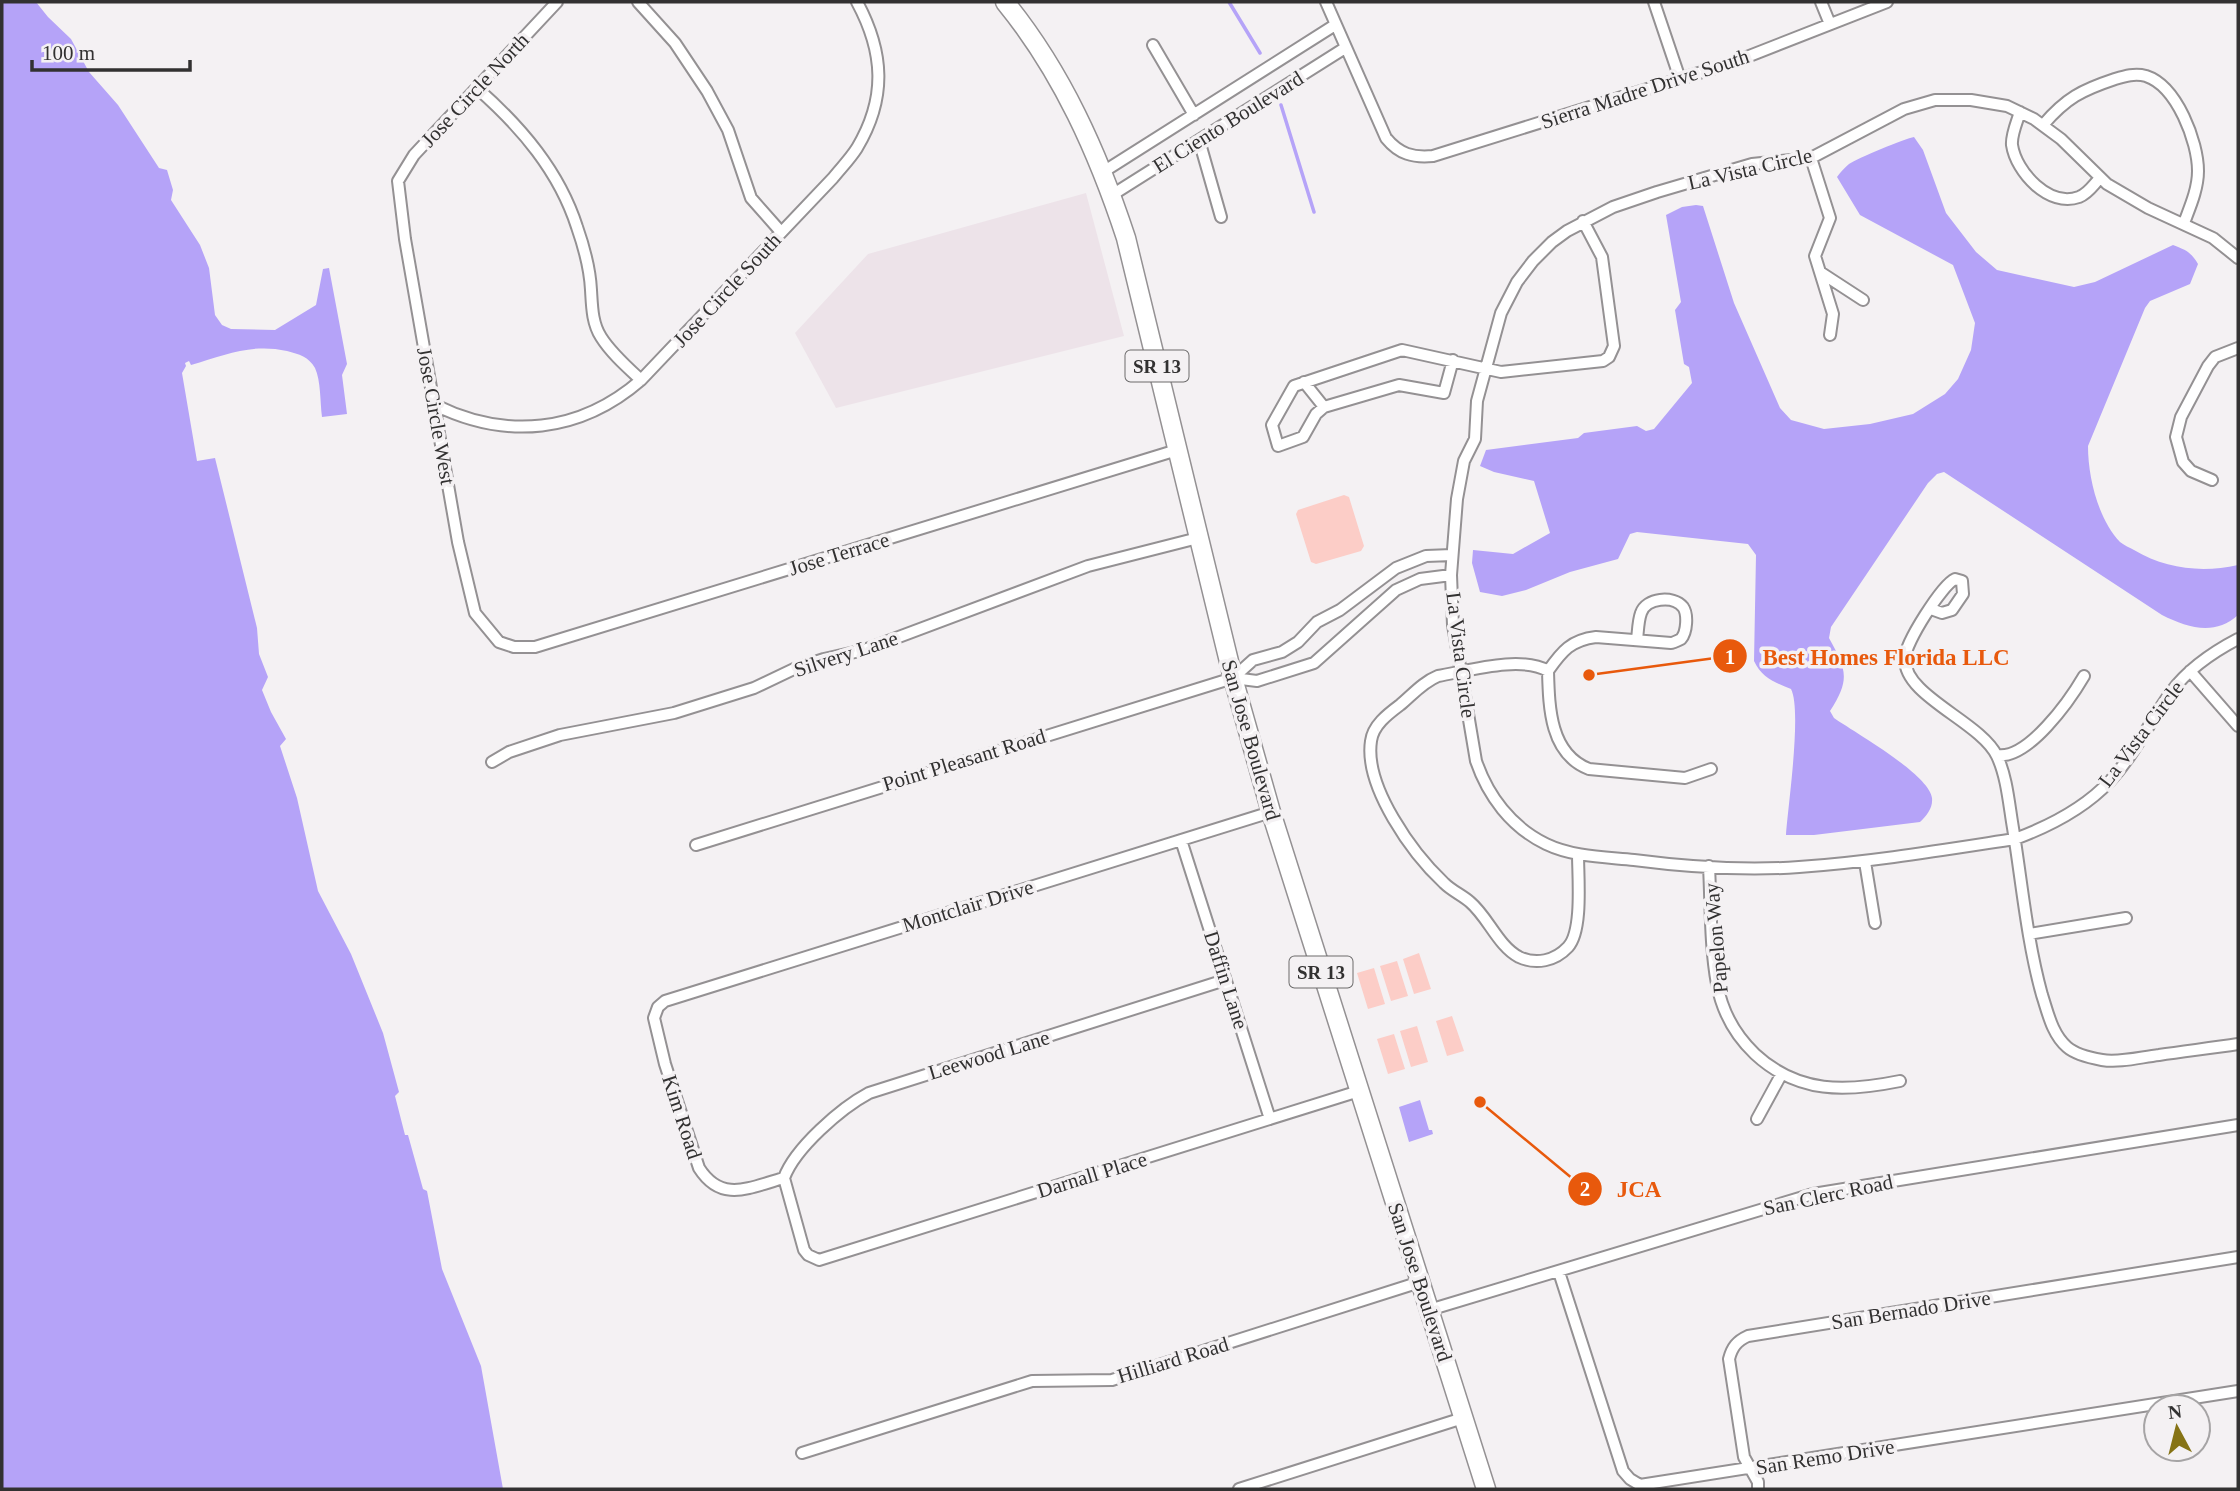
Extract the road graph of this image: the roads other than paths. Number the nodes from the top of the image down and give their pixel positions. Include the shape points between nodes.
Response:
1 (557, 2) edge
2 (638, 2) edge
3 (857, 2) edge
4 (1005, 2) edge
5 (1326, 2) edge
6 (1654, 2) edge
7 (1821, 2) edge
8 (1887, 2) edge
9 (1830, 24) junction
10 (1335, 25) junction
11 (1153, 45) dead end
12 (1345, 48) junction
13 (1679, 79) junction
14 (478, 89) junction
15 (2020, 112) junction
16 (1194, 115) junction
17 (2043, 125) junction
18 (1199, 140) junction
19 (1811, 158) junction
20 (1103, 172) junction
21 (2099, 178) junction
22 (398, 181) joint
23 (1112, 195) junction
24 (1221, 217) dead end
25 (1584, 221) junction
26 (2184, 223) junction
27 (780, 232) junction
28 (2238, 258) edge
29 (1820, 272) junction
30 (1863, 300) dead end
31 (1830, 335) dead end
32 (2238, 348) edge
33 (1453, 360) junction
34 (1486, 369) junction
35 (641, 380) junction
36 (1304, 382) junction
37 (435, 405) junction
38 (1324, 407) junction
39 (1177, 450) junction
40 (2212, 480) dead end
41 (1198, 538) junction
42 (1452, 555) junction
43 (1451, 575) junction
44 (1378, 582) junction
45 (1389, 595) junction
46 (1931, 608) dead end
47 (1336, 613) junction
48 (1352, 631) junction
49 (2238, 639) edge
50 (1637, 640) junction
51 (499, 642) joint
52 (1548, 671) junction
53 (2190, 671) junction
54 (1461, 673) junction
55 (2084, 676) dead end
56 (1233, 678) junction
57 (2238, 726) edge
58 (1997, 755) junction
59 (492, 762) dead end
60 (1711, 769) dead end
61 (1271, 812) junction
62 (2015, 839) junction
63 (1181, 840) junction
64 (696, 845) dead end
65 (1578, 854) junction
66 (1865, 862) junction
67 (1709, 866) junction
68 (2126, 918) dead end
69 (1875, 923) dead end
70 (2029, 934) junction
71 (1225, 980) junction
72 (665, 1001) joint
73 (2238, 1044) edge
74 (1781, 1074) junction
75 (1900, 1081) dead end
76 (1359, 1091) junction
77 (1270, 1119) junction
78 (1757, 1119) dead end
79 (2238, 1125) edge
80 (784, 1178) junction
81 (2238, 1257) edge
82 (1559, 1272) junction
83 (1420, 1282) junction
84 (1429, 1310) junction
85 (2238, 1391) edge
86 (1463, 1418) junction
87 (802, 1452) dead end
88 (1751, 1469) junction
89 (1239, 1489) edge
90 (1486, 1489) edge
91 (1758, 1489) edge

1 - 14 street, Jose Circle North
2 - 27 street via 675,43 707,91 728,130 751,198
3 - 27 street, Jose Circle South via 872,30 878,58 874,109 848,159
4 - 20 main road, San Jose Boulevard / SR 13 via 1057,77
5 - 10 street
6 - 13 street
7 - 9 street
8 - 9 street, Sierra Madre Drive South
9 - 13 street, Sierra Madre Drive South
10 - 12 street
10 - 16 street, El Ciento Boulevard
11 - 16 street
12 - 13 street, Sierra Madre Drive South via 1386,138 1400,151 1421,157
12 - 18 street, El Ciento Boulevard
14 - 22 street, Jose Circle North via 414,155
14 - 35 street via 508,116 553,174 578,230 600,336
15 - 17 street, La Vista Circle
15 - 19 street, La Vista Circle via 1970,100 1935,100 1904,108
15 - 21 street via 2012,142 2015,157 2024,174 2039,187 2068,199 2089,191
16 - 20 street, El Ciento Boulevard
17 - 21 street, La Vista Circle
17 - 26 street via 2084,89 2131,74 2159,83 2184,114 2193,142 2198,172
18 - 23 street, El Ciento Boulevard
18 - 24 street
19 - 25 street, La Vista Circle via 1752,164 1613,207
19 - 29 street via 1830,218 1815,256
20 - 23 main road, San Jose Boulevard / SR 13
21 - 26 street, La Vista Circle via 2131,199
22 - 37 street, Jose Circle West
23 - 39 main road, San Jose Boulevard / SR 13
25 - 34 street, La Vista Circle via 1552,242 1517,282 1501,313
25 - 34 street via 1602,257 1614,346 1609,357 1511,372
26 - 28 street
27 - 35 street, Jose Circle South
29 - 30 street
29 - 31 street via 1833,314
32 - 40 street via 2216,357 2208,366 2181,417 2176,437 2183,463
33 - 34 street
33 - 36 street via 1402,350
33 - 38 street via 1444,393 1399,385
34 - 42 street, La Vista Circle via 1477,401 1475,439 1464,461 1457,499
35 - 37 street, Jose Circle South via 589,414 537,426 485,424
36 - 38 street
36 - 38 street via 1294,386 1272,425 1278,446 1303,437
37 - 51 street, Jose Circle West via 475,613
39 - 41 main road, San Jose Boulevard / SR 13
39 - 51 street, Jose Terrace via 535,646
41 - 56 main road, San Jose Boulevard / SR 13
41 - 59 street, Silvery Lane via 1088,566 875,646 796,668 754,688 674,713 560,735
42 - 43 street, La Vista Circle
42 - 44 street, Point Pleasant Road via 1413,559
43 - 45 street, Point Pleasant Road via 1420,579
43 - 54 street, La Vista Circle
44 - 45 street
44 - 47 street, Point Pleasant Road
45 - 48 street, Point Pleasant Road
46 - 58 street via 1906,651 1908,673 1919,688 1978,731
47 - 48 street
47 - 56 street, Point Pleasant Road via 1317,622 1282,652 1253,660
48 - 56 street, Point Pleasant Road via 1314,663 1257,681
49 - 53 street, La Vista Circle
50 - 50 street via 1681,640 1683,607 1675,602 1646,603
50 - 52 street via 1596,637 1572,642
52 - 54 street via 1521,664
52 - 60 street via 1560,747 1578,765 1685,778
53 - 57 street
53 - 62 street, La Vista Circle via 2110,782 2069,814
54 - 65 street, La Vista Circle via 1476,761 1496,802 1530,835
54 - 65 street via 1429,680 1383,719 1371,740 1372,766 1380,790 1404,835 1443,883 1470,901 1517,956 1530,961 1558,956 1570,945 1576,930
55 - 58 street via 2048,727 2014,751
56 - 61 main road, San Jose Boulevard / SR 13
56 - 64 street, Point Pleasant Road
58 - 62 street
61 - 63 street, Montclair Drive
61 - 76 main road, San Jose Boulevard / SR 13
62 - 66 street, La Vista Circle
62 - 70 street
63 - 71 street, Daffin Lane
63 - 72 street, Montclair Drive
65 - 67 street, La Vista Circle
66 - 67 street, La Vista Circle
66 - 69 street
67 - 74 street, Papelon Way via 1715,969 1723,1008 1745,1045
68 - 70 street
70 - 73 street via 2050,1020 2067,1047 2113,1061
71 - 77 street, Daffin Lane
71 - 80 street, Leewood Lane via 869,1093 822,1130 794,1159
72 - 80 street, Kim Road via 654,1018 706,1180 729,1191
74 - 75 street, Papelon Way via 1808,1084 1843,1088
74 - 78 street
76 - 77 street, Darnall Place
76 - 83 main road, San Jose Boulevard / SR 13
77 - 80 street, Darnall Place via 819,1260 804,1250
79 - 82 street, San Clerc Road via 1813,1194
81 - 88 street, San Bernado Drive via 1748,1336 1739,1340 1730,1359 1744,1457
82 - 84 street, San Clerc Road
82 - 88 street, San Remo Drive via 1623,1471 1630,1479 1650,1485
83 - 84 main road, San Jose Boulevard / SR 13
83 - 87 street, Hilliard Road via 1112,1380 1032,1381
84 - 86 main road, San Jose Boulevard / SR 13
85 - 88 street, San Remo Drive
86 - 89 street
86 - 90 main road, San Jose Boulevard / SR 13
88 - 91 street, San Bernado Drive

